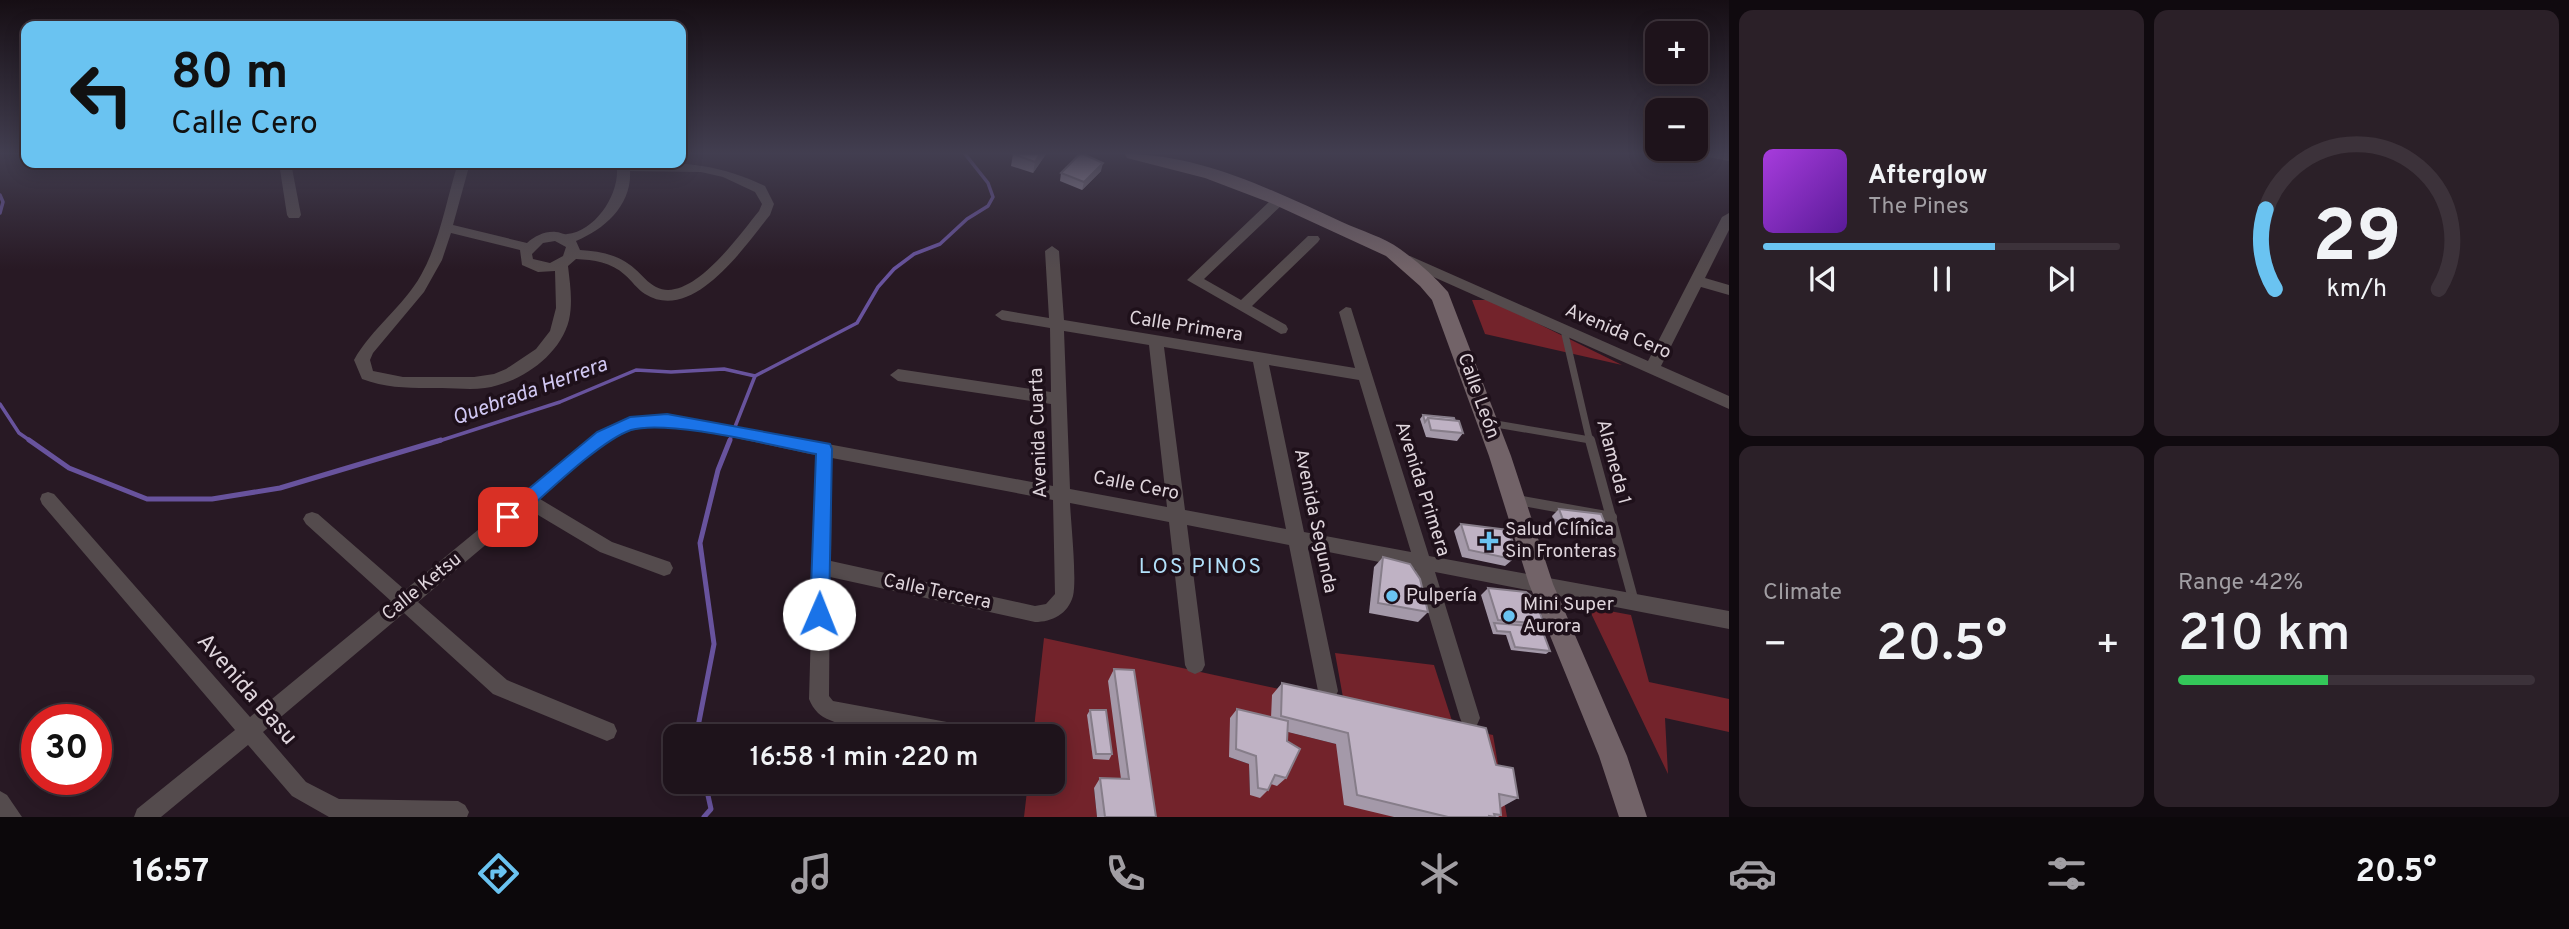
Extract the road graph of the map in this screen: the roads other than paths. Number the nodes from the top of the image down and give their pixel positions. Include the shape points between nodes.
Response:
1 (290, 192) edge
2 (455, 192) edge
3 (619, 192) edge
4 (762, 192) edge
5 (1258, 192) edge
6 (1279, 200) junction
7 (294, 215) dead end
8 (1729, 217) edge
9 (445, 227) junction
10 (568, 239) junction
11 (1313, 239) dead end
12 (1723, 240) edge
13 (528, 248) junction
14 (1052, 251) dead end
15 (1391, 253) junction
16 (567, 260) junction
17 (1695, 280) junction
18 (1729, 290) edge
19 (1441, 297) junction
20 (1491, 298) junction
21 (1242, 307) junction
22 (1346, 312) dead end
23 (1002, 315) dead end
24 (1057, 325) junction
25 (1281, 329) dead end
26 (1564, 330) junction
27 (1156, 342) junction
28 (1260, 359) junction
29 (1652, 368) junction
30 (898, 375) dead end
31 (1364, 375) junction
32 (1058, 399) junction
33 (1729, 402) edge
34 (1487, 422) junction
35 (724, 431) joint
36 (1590, 439) junction
37 (824, 449) junction
38 (1063, 494) junction
39 (48, 499) dead end
40 (1514, 499) junction
41 (528, 500) junction
42 (1177, 515) junction
43 (1612, 517) junction
44 (312, 519) dead end
45 (1298, 540) junction
46 (1423, 561) junction
47 (820, 567) junction
48 (664, 568) dead end
49 (1541, 584) junction
50 (404, 602) junction
51 (1634, 602) junction
52 (1053, 611) joint
53 (1729, 620) edge
54 (1195, 665) dead end
55 (1328, 691) edge
56 (1470, 718) dead end
57 (901, 724) edge
58 (249, 730) junction
59 (607, 731) dead end
60 (0, 802) edge
61 (457, 811) dead end
62 (11, 817) edge
63 (145, 817) edge
64 (1633, 817) edge

1 - 7 street
2 - 9 street
3 - 10 street via 612,213
4 - 16 street via 768,204 765,212 707,279 679,294 654,292 611,260
5 - 6 main road, Calle León
6 - 15 main road, Calle León
6 - 21 street via 1194,280
8 - 12 street
9 - 13 street
9 - 16 street via 419,290 362,360 367,375 382,382 493,381 514,372 551,345 561,326
10 - 13 street via 547,237
10 - 16 street via 574,249
11 - 21 street
12 - 17 street
13 - 16 street via 525,258 532,266 545,268
14 - 24 street, Avenida Cuarta
15 - 19 main road, Calle León
15 - 20 street, Avenida Cero
17 - 18 street
17 - 29 street
19 - 20 street, Avenida Cero
19 - 34 main road, Calle León
20 - 26 street, Avenida Cero
21 - 25 street
22 - 31 street, Avenida Primera
23 - 24 street, Calle Primera
24 - 27 street, Calle Primera
24 - 32 street, Avenida Cuarta
26 - 29 street, Avenida Cero
26 - 36 lane, Alameda 1
27 - 28 street, Calle Primera
27 - 42 street
28 - 31 street, Calle Primera
28 - 45 street, Avenida Segunda
29 - 33 street, Avenida Cero
30 - 32 street
31 - 46 street, Avenida Primera
32 - 38 street, Avenida Cuarta
34 - 36 lane
34 - 40 main road, Calle León
35 - 37 street, Calle Cero
35 - 41 street, Calle Ketsu via 667,420 630,424 603,437
36 - 43 lane, Alameda 1
37 - 38 street, Calle Cero
37 - 47 street
38 - 42 street, Calle Cero
38 - 52 street, Avenida Cuarta via 1064,595
39 - 58 street, Avenida Basu
40 - 43 lane
40 - 49 main road, Calle León
41 - 48 street via 606,547
41 - 50 street, Calle Ketsu
42 - 45 street, Calle Cero
42 - 54 street
43 - 51 lane, Alameda 1
44 - 50 street
45 - 46 street, Calle Cero
45 - 55 street, Avenida Segunda
46 - 49 street, Calle Cero
46 - 56 street, Avenida Primera
47 - 52 street, Calle Tercera via 1035,614
47 - 57 street via 819,699 826,708 844,714
49 - 51 street, Calle Cero
49 - 64 main road, Calle León via 1613,756
50 - 58 street, Calle Ketsu
50 - 59 street via 500,687
51 - 53 street, Calle Cero
58 - 61 street, Avenida Basu via 299,789 337,810
58 - 63 street, Calle Ketsu
60 - 62 street

